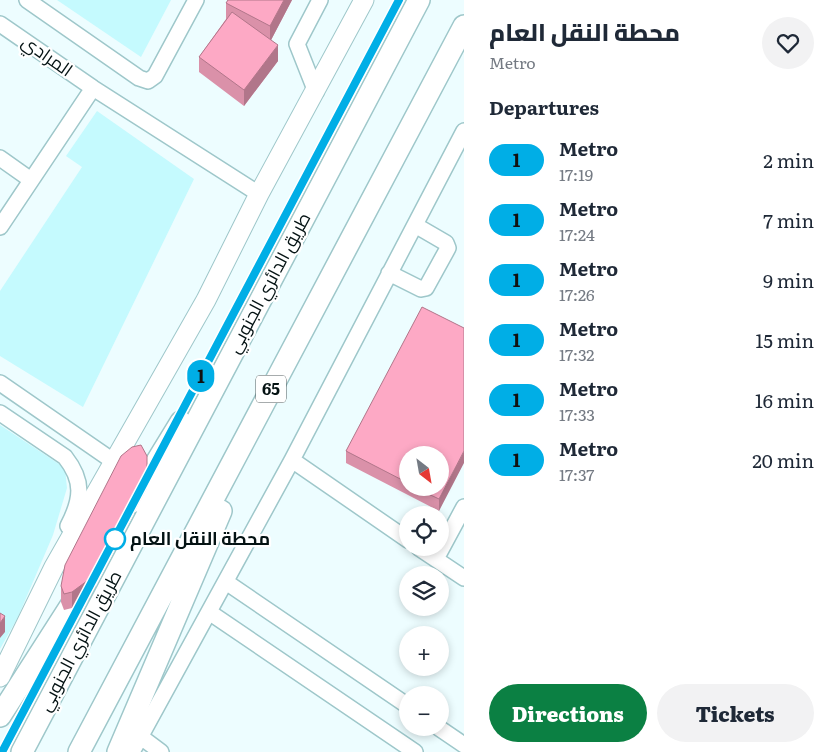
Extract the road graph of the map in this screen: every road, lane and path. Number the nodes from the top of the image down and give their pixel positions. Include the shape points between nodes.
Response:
1 (26, 0) edge
2 (196, 0) edge
3 (320, 0) edge
4 (364, 0) edge
5 (418, 0) edge
6 (0, 24) edge
7 (464, 26) edge
8 (93, 88) junction
9 (316, 92) junction
10 (464, 131) edge
11 (0, 158) edge
12 (31, 180) junction
13 (259, 194) junction
14 (415, 225) junction
15 (0, 227) edge
16 (390, 273) junction
17 (263, 293) junction
18 (277, 378) junction
19 (0, 383) edge
20 (0, 414) edge
21 (292, 460) junction
22 (113, 461) junction
23 (464, 507) edge
24 (120, 522) edge
25 (399, 534) edge
26 (431, 556) edge
27 (436, 559) junction
28 (96, 565) edge
29 (54, 567) junction
30 (464, 578) edge
31 (226, 582) junction
32 (210, 612) junction
33 (0, 677) edge
34 (399, 700) edge
35 (0, 716) edge
36 (449, 735) edge
37 (141, 737) junction
38 (464, 745) edge
39 (22, 752) edge
40 (78, 752) edge
41 (118, 752) edge
42 (132, 752) edge
43 (161, 752) edge
44 (414, 752) edge

1 - 2 street, المرادي via 148,81 155,76
3 - 9 street via 297,44
4 - 9 main road
5 - 17 highway, طريق الدائري الجنوبي
6 - 8 street, المرادي
7 - 18 highway, 65
8 - 12 street
8 - 13 street, المرادي
9 - 13 main road
10 - 14 street
11 - 12 street
12 - 15 street
13 - 22 main road via 206,300
14 - 16 street
14 - 16 street via 446,243 448,248 426,288 421,289
16 - 21 street
17 - 24 highway
17 - 39 highway, طريق الدائري الجنوبي
18 - 40 highway, 65
18 - 41 highway
19 - 22 street
20 - 29 street via 65,457 78,478 76,511 55,550
21 - 25 street
21 - 31 street
22 - 29 main road
23 - 27 street
26 - 27 street
27 - 30 street
28 - 35 highway
29 - 33 main road
31 - 32 street
31 - 34 street
32 - 37 street
32 - 44 street
36 - 38 street
37 - 42 street
37 - 43 street

